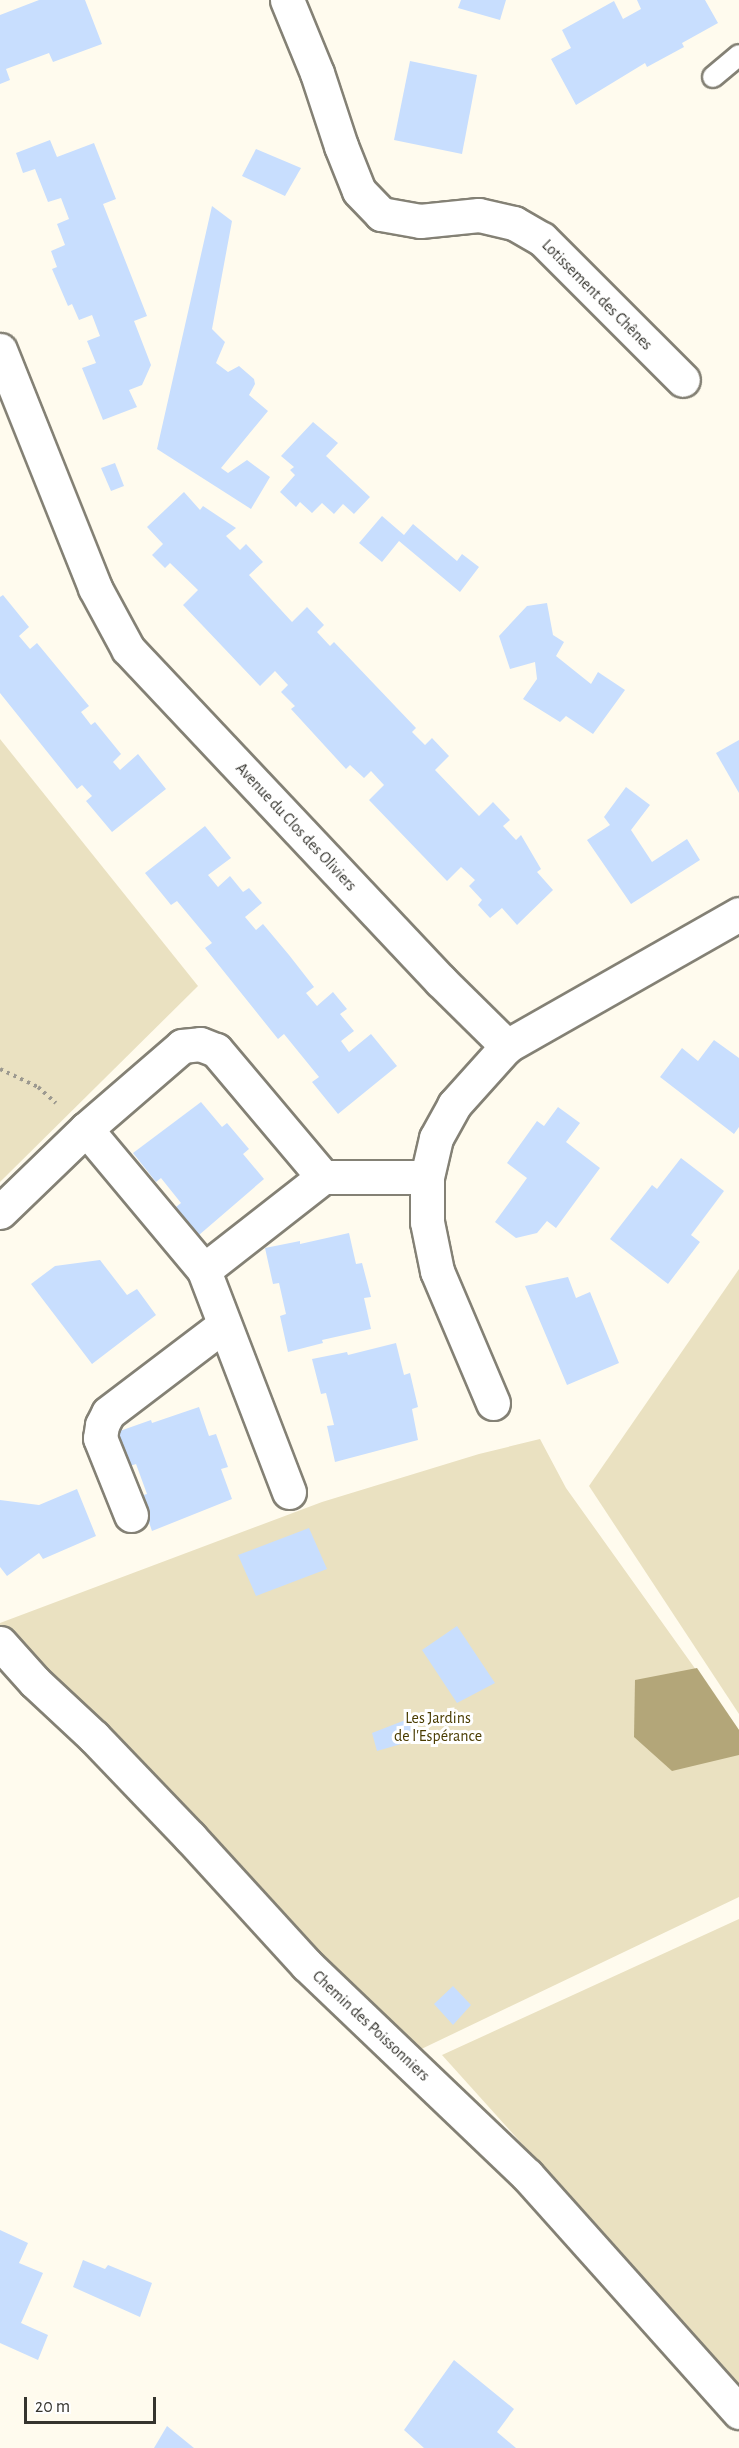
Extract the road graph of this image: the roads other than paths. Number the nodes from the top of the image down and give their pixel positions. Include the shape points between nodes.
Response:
1 (287, 0) edge
2 (739, 55) edge
3 (713, 77) dead end
4 (0, 350) edge
5 (683, 380) dead end
6 (739, 914) edge
7 (507, 1046) junction
8 (86, 1129) junction
9 (323, 1177) junction
10 (427, 1177) junction
11 (0, 1212) edge
12 (204, 1270) junction
13 (224, 1325) junction
14 (493, 1403) dead end
15 (288, 1492) dead end
16 (131, 1515) dead end
17 (0, 1643) edge
18 (739, 2412) edge

1 - 5 street, Lotissement des Chênes via 359,191 381,214 420,221 479,215 514,223 542,239
2 - 3 lane
4 - 7 street, Avenue du Clos des Oliviers via 95,588 128,649
6 - 7 street
7 - 10 street via 454,1105 436,1138
8 - 9 street via 182,1046 200,1044 216,1050
8 - 11 street
8 - 12 street
9 - 10 street
9 - 12 street
10 - 14 street via 427,1222 437,1271
12 - 13 street
13 - 15 street
13 - 16 street via 108,1413 102,1425 100,1438
17 - 18 street, Chemin des Poissonniers via 190,1837 308,1965 527,2175

